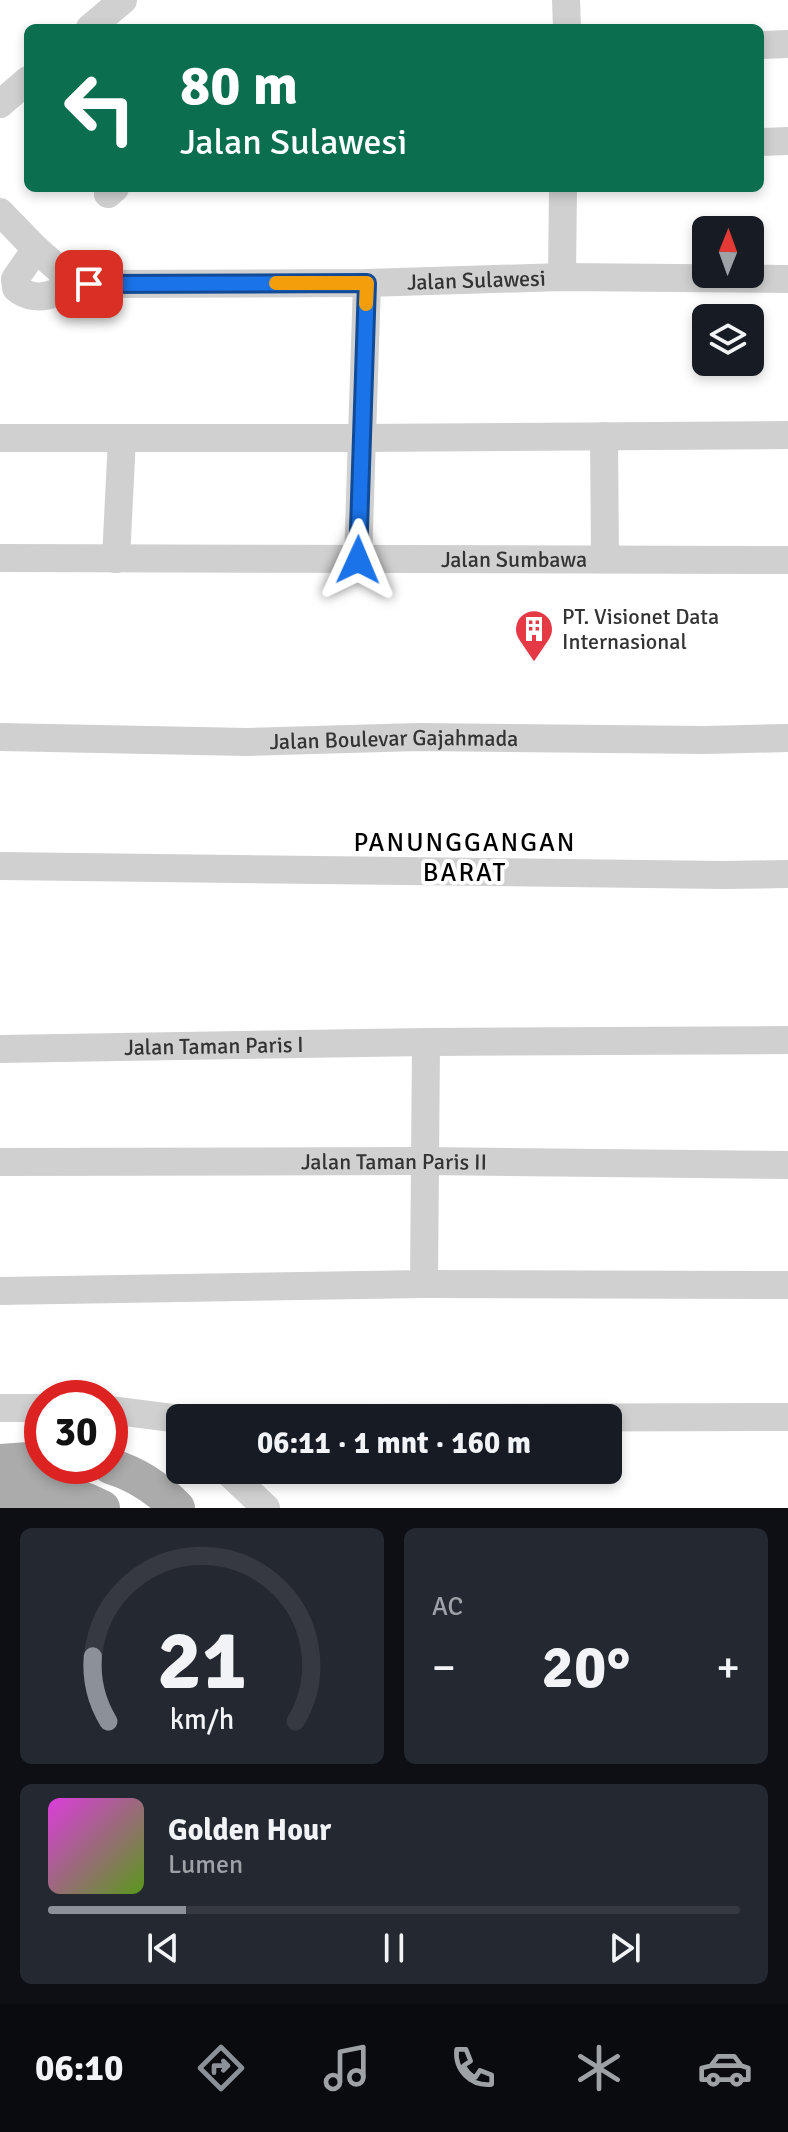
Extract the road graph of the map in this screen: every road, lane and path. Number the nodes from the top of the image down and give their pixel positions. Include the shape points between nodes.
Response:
1 (123, 0) edge
2 (566, 0) edge
3 (95, 24) edge
4 (567, 24) edge
5 (788, 44) edge
6 (764, 45) edge
7 (24, 83) edge
8 (0, 104) edge
9 (788, 141) edge
10 (764, 142) edge
11 (563, 192) edge
12 (0, 212) edge
13 (36, 249) junction
14 (562, 277) junction
15 (70, 279) junction
16 (788, 279) edge
17 (367, 283) junction
18 (788, 435) edge
19 (604, 436) junction
20 (0, 438) edge
21 (122, 438) junction
22 (361, 438) junction
23 (0, 558) edge
24 (605, 558) junction
25 (116, 559) junction
26 (358, 560) junction
27 (788, 560) edge
28 (0, 737) edge
29 (788, 738) edge
30 (0, 866) edge
31 (788, 874) edge
32 (788, 1040) edge
33 (426, 1042) junction
34 (0, 1049) edge
35 (424, 1161) junction
36 (0, 1162) edge
37 (788, 1165) edge
38 (424, 1284) junction
39 (788, 1285) edge
40 (0, 1291) edge
41 (0, 1408) edge
42 (24, 1408) edge
43 (128, 1412) edge
44 (166, 1417) edge
45 (622, 1417) edge
46 (788, 1417) edge
47 (24, 1460) edge
48 (0, 1462) edge
49 (128, 1471) edge
50 (241, 1484) edge
51 (0, 1494) edge
52 (102, 1508) edge
53 (177, 1508) edge
54 (266, 1508) edge

1 - 3 street
2 - 4 street
5 - 6 street
7 - 8 street
9 - 10 street
11 - 14 street
12 - 13 street
13 - 15 street
13 - 15 street via 15,279 16,288 39,296 54,293
14 - 16 street, Jalan Sulawesi
14 - 17 street, Jalan Sulawesi
15 - 17 street, Jalan Sulawesi via 89,284
17 - 22 street
18 - 19 street
19 - 22 street
19 - 24 street
20 - 21 street
21 - 22 street
21 - 25 street
22 - 26 street
23 - 25 street, Jalan Sumbawa
24 - 26 street, Jalan Sumbawa
24 - 27 street, Jalan Sumbawa
25 - 26 street, Jalan Sumbawa
28 - 29 street, Jalan Boulevar Gajahmada via 247,742
30 - 31 street
32 - 33 street, Jalan Taman Paris I
33 - 34 street, Jalan Taman Paris I
33 - 35 street
35 - 36 street, Jalan Taman Paris II
35 - 37 street, Jalan Taman Paris II
35 - 38 street
38 - 39 street
38 - 40 street
41 - 42 street
43 - 44 street
45 - 46 street
47 - 48 main road
49 - 53 main road
50 - 54 street
51 - 52 main road via 48,1490

